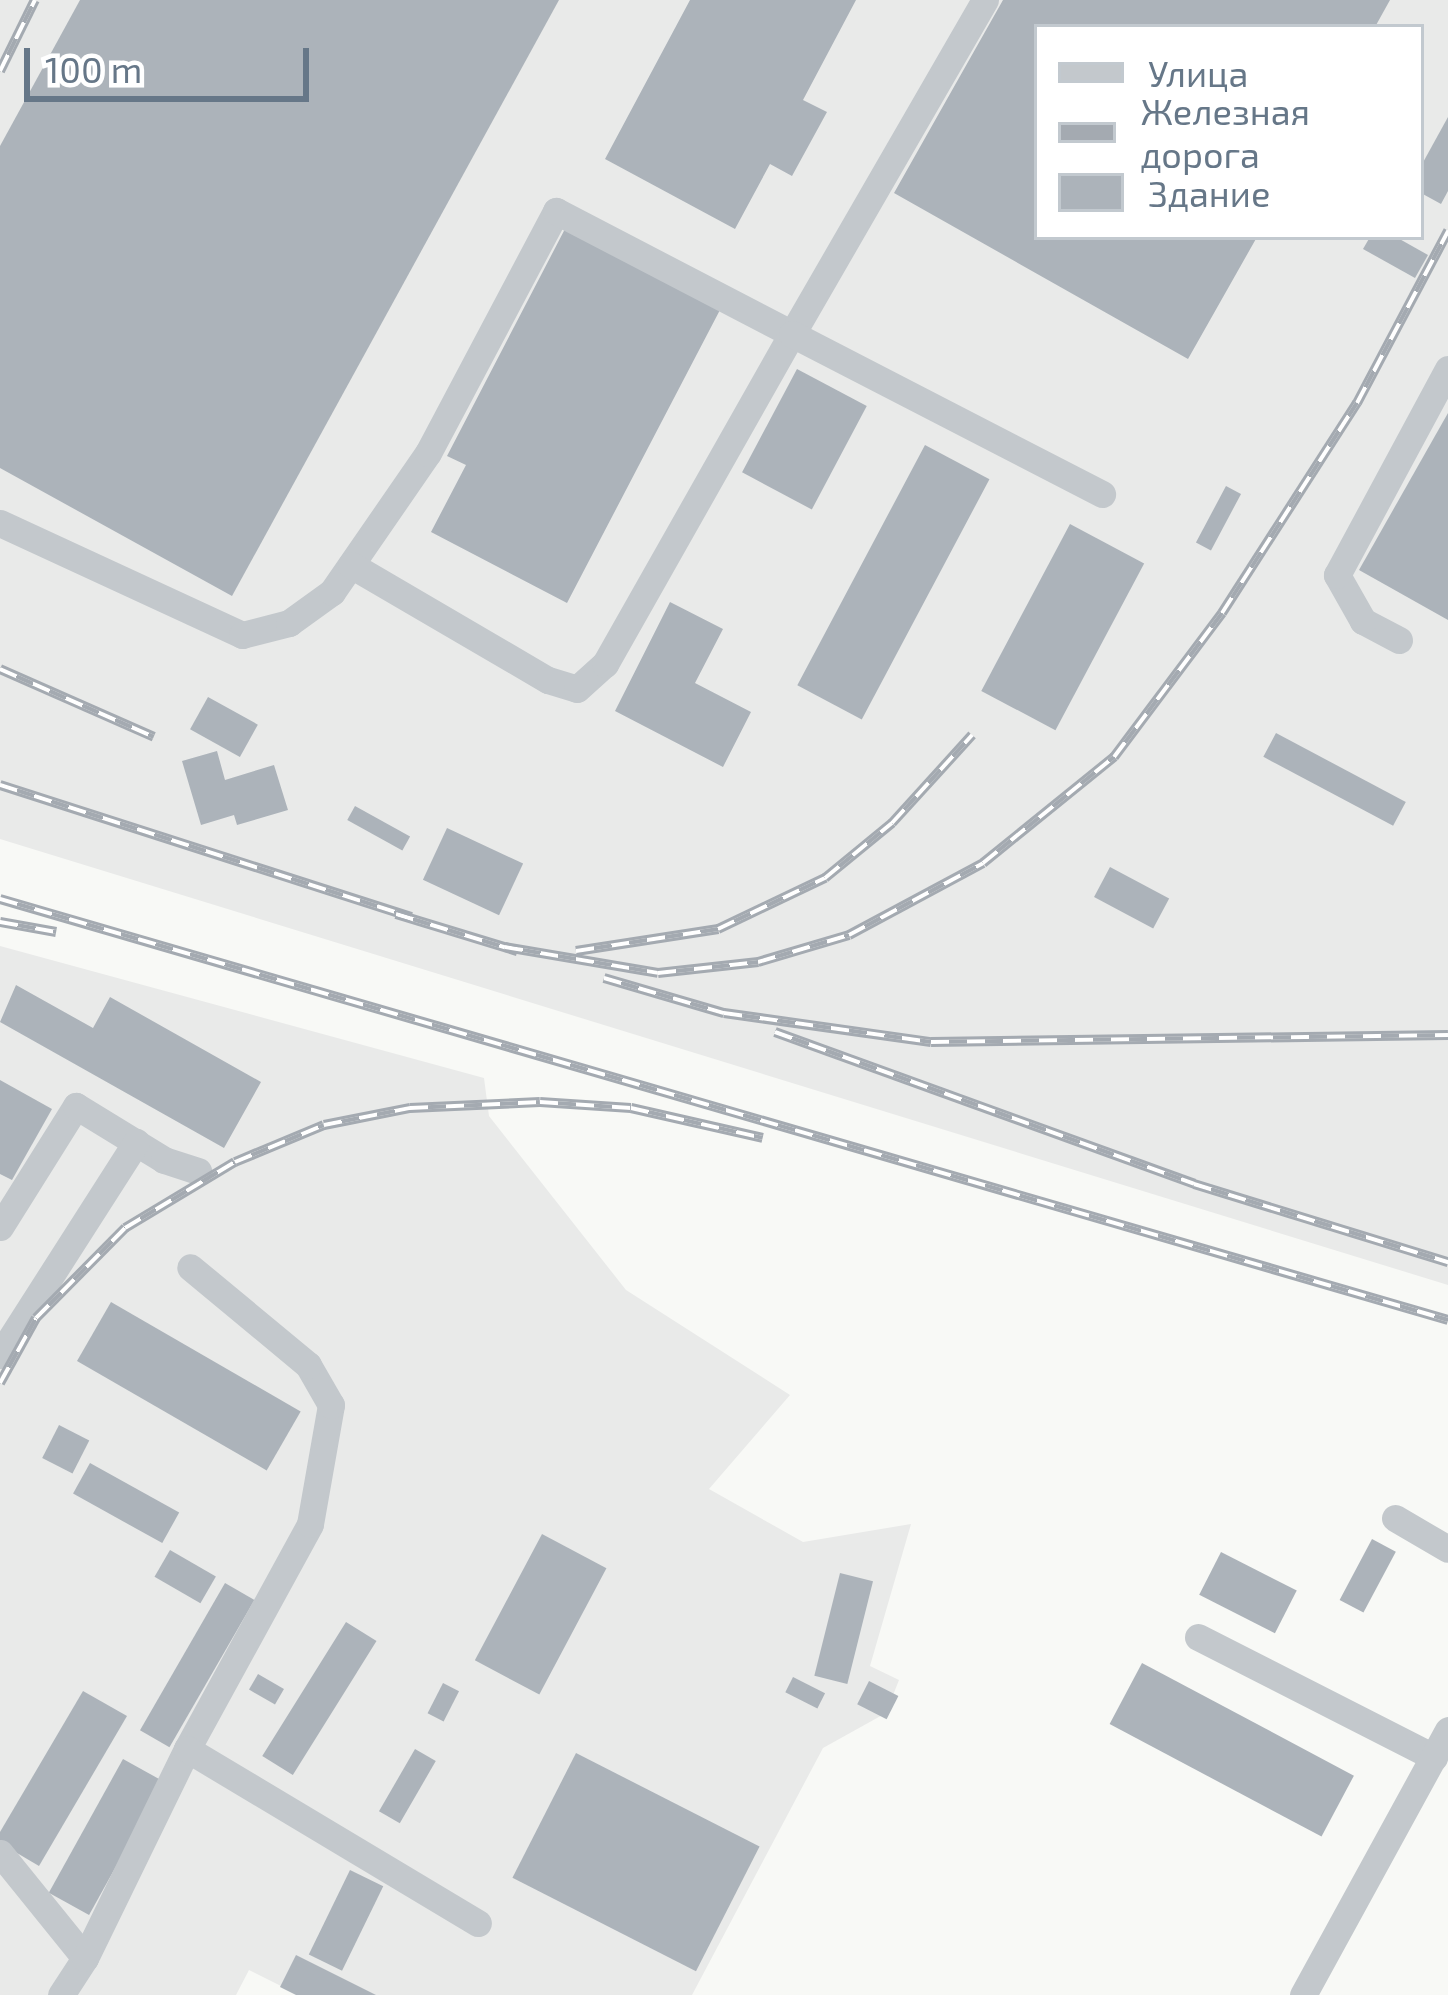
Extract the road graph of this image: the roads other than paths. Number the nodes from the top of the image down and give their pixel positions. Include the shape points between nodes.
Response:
1 (985, 0) edge
2 (792, 334) junction
3 (1448, 369) edge
4 (1102, 494) dead end
5 (0, 523) edge
6 (351, 565) junction
7 (1400, 640) dead end
8 (136, 1142) junction
9 (198, 1171) dead end
10 (0, 1227) edge
11 (190, 1267) dead end
12 (0, 1354) edge
13 (1395, 1518) dead end
14 (1448, 1549) edge
15 (1198, 1637) dead end
16 (1448, 1730) edge
17 (187, 1749) junction
18 (1434, 1757) junction
19 (0, 1853) edge
20 (478, 1923) dead end
21 (85, 1958) junction
22 (61, 1995) edge
23 (1303, 1995) edge

1 - 2 lane
2 - 4 lane
2 - 6 lane via 556,212 428,453
2 - 6 lane via 605,664 578,689 548,680
3 - 7 lane via 1337,575 1363,621
5 - 6 lane via 242,635 289,623 332,592
8 - 9 lane
8 - 10 lane via 76,1106
8 - 12 lane
11 - 17 lane via 308,1365 331,1419 310,1524
13 - 14 lane
15 - 18 lane
16 - 18 lane
17 - 20 lane
17 - 21 lane
18 - 23 lane
19 - 21 lane
21 - 22 lane

